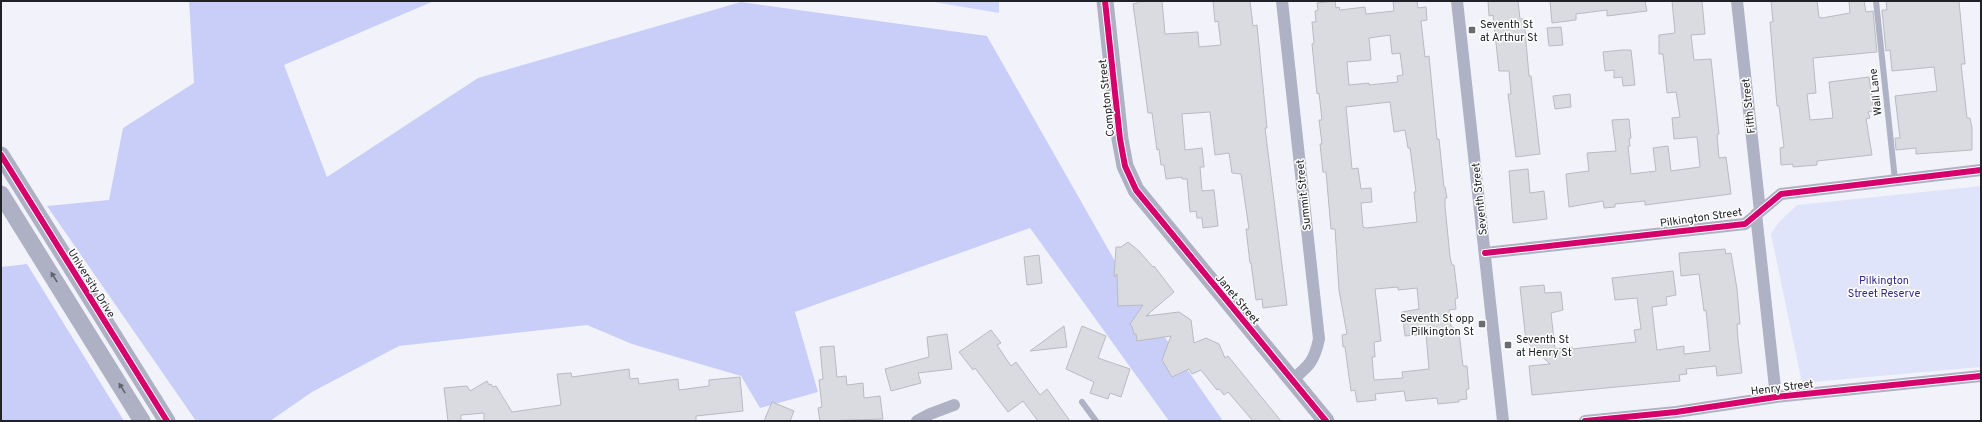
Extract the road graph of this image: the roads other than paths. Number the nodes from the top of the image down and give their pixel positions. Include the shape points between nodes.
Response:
1 (1105, 1) edge
2 (1282, 1) edge
3 (1457, 1) edge
4 (1737, 1) edge
5 (1876, 1) edge
6 (1, 155) edge
7 (1981, 170) edge
8 (1894, 180) junction
9 (1136, 190) joint
10 (1, 194) edge
11 (1758, 213) junction
12 (1485, 253) junction
13 (1981, 376) edge
14 (1292, 380) junction
15 (1776, 397) junction
16 (1082, 402) dead end
17 (954, 405) dead end
18 (1677, 416) edge
19 (142, 421) edge
20 (167, 421) edge
21 (917, 421) edge
22 (1096, 421) edge
23 (1326, 421) edge
24 (1503, 421) edge
25 (1585, 421) edge

1 - 9 main road, Compton Street via 1120,139 1125,166
2 - 14 street, Summit Street via 1319,339 1316,356
3 - 12 street, Seventh Street
4 - 11 street, Fifth Street
5 - 8 lane, Wall Lane
6 - 20 main road, University Drive
7 - 8 street, Pilkington Street
8 - 11 street, Pilkington Street via 1781,194
9 - 14 main road, Janet Street
19 -> 10 main road
11 - 12 street, Pilkington Street via 1745,224
11 - 15 street, Fifth Street
12 - 24 street, Seventh Street
13 - 15 street, Henry Street
14 - 23 main road, Janet Street
15 - 18 street, Henry Street
16 - 22 lane
17 - 21 street
18 - 25 street, Henry Street

